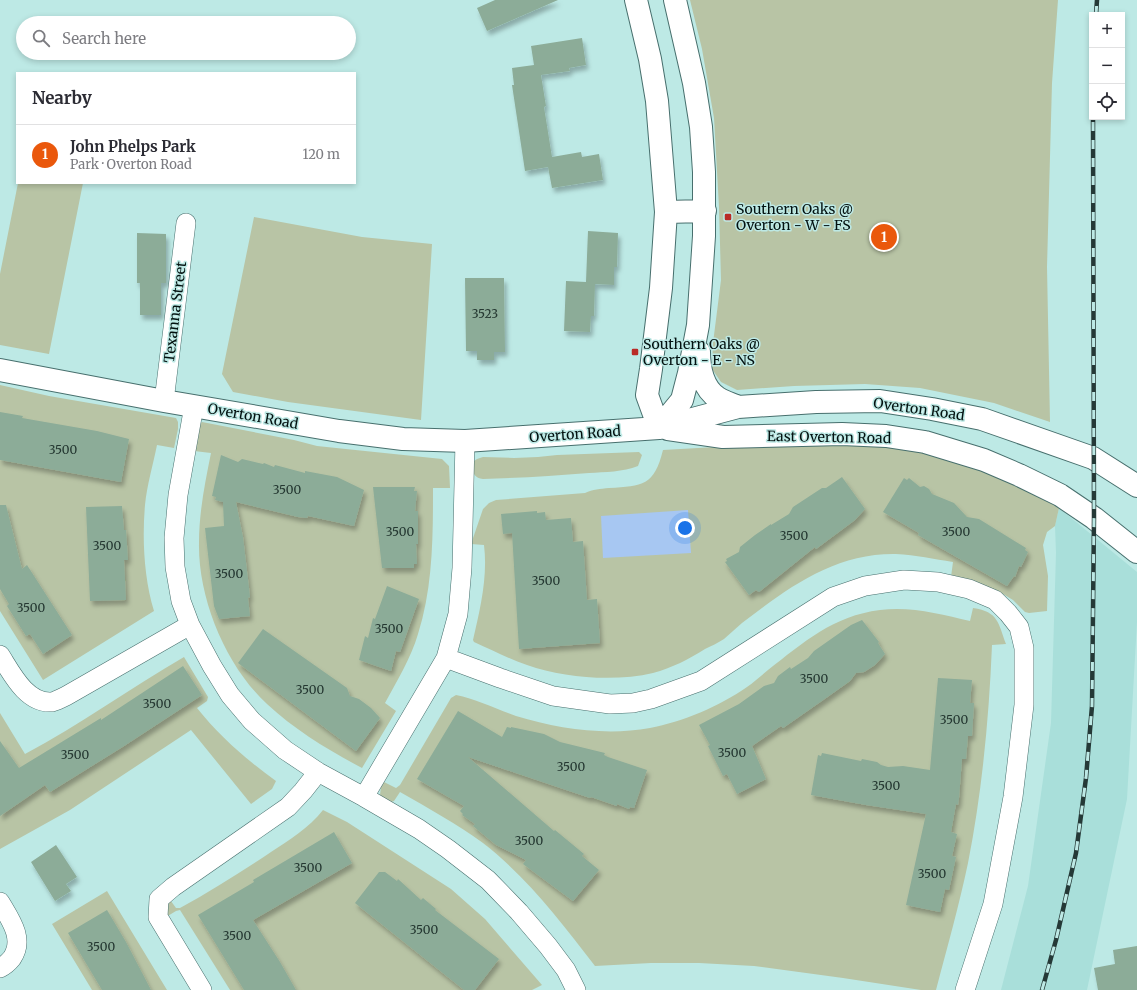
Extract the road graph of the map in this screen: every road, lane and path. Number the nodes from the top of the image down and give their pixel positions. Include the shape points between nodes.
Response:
1 (636, 0) edge
2 (675, 0) edge
3 (705, 211) junction
4 (666, 212) junction
5 (186, 223) dead end
6 (698, 325) junction
7 (0, 370) edge
8 (164, 401) junction
9 (194, 406) junction
10 (738, 408) junction
11 (659, 428) junction
12 (465, 441) junction
13 (1137, 486) edge
14 (1137, 552) edge
15 (190, 625) junction
16 (0, 655) edge
17 (446, 658) junction
18 (318, 772) junction
19 (364, 797) junction
20 (0, 902) edge
21 (0, 968) edge
22 (202, 990) edge
23 (576, 990) edge
24 (965, 990) edge

1 - 4 street via 657,101
2 - 3 street via 694,83 704,172
3 - 4 street
3 - 6 street
4 - 11 street via 661,288 647,395
5 - 8 street, Texanna Street
6 - 10 street via 699,364 704,383 716,398
6 - 11 street via 682,400
7 - 8 street, Overton Road
8 - 9 street, Overton Road
9 - 12 street, Overton Road via 338,431 403,439
9 - 15 street via 178,495 174,538 175,567 181,601
10 - 11 street, Overton Road
10 - 13 street, Overton Road via 816,402 880,402 932,409 982,419 1093,458
11 - 12 street, Overton Road
11 - 14 street, East Overton Road via 723,437 842,434 886,436 925,442 984,460 1060,495
12 - 17 street via 462,568 458,614
15 - 16 street via 52,702 37,699 24,690
15 - 18 street via 230,694 252,721 285,750
17 - 19 street
17 - 24 street via 552,696 610,704 633,702 651,699 702,681 833,597 865,586 904,580 938,582 969,589 995,600 1019,627 1024,648 1024,705 1013,797 992,904
18 - 19 street
18 - 22 street via 288,807 159,899 158,917
19 - 23 street via 419,829 488,880 548,946 566,970
20 - 21 street via 12,921 18,939 16,952 7,965

